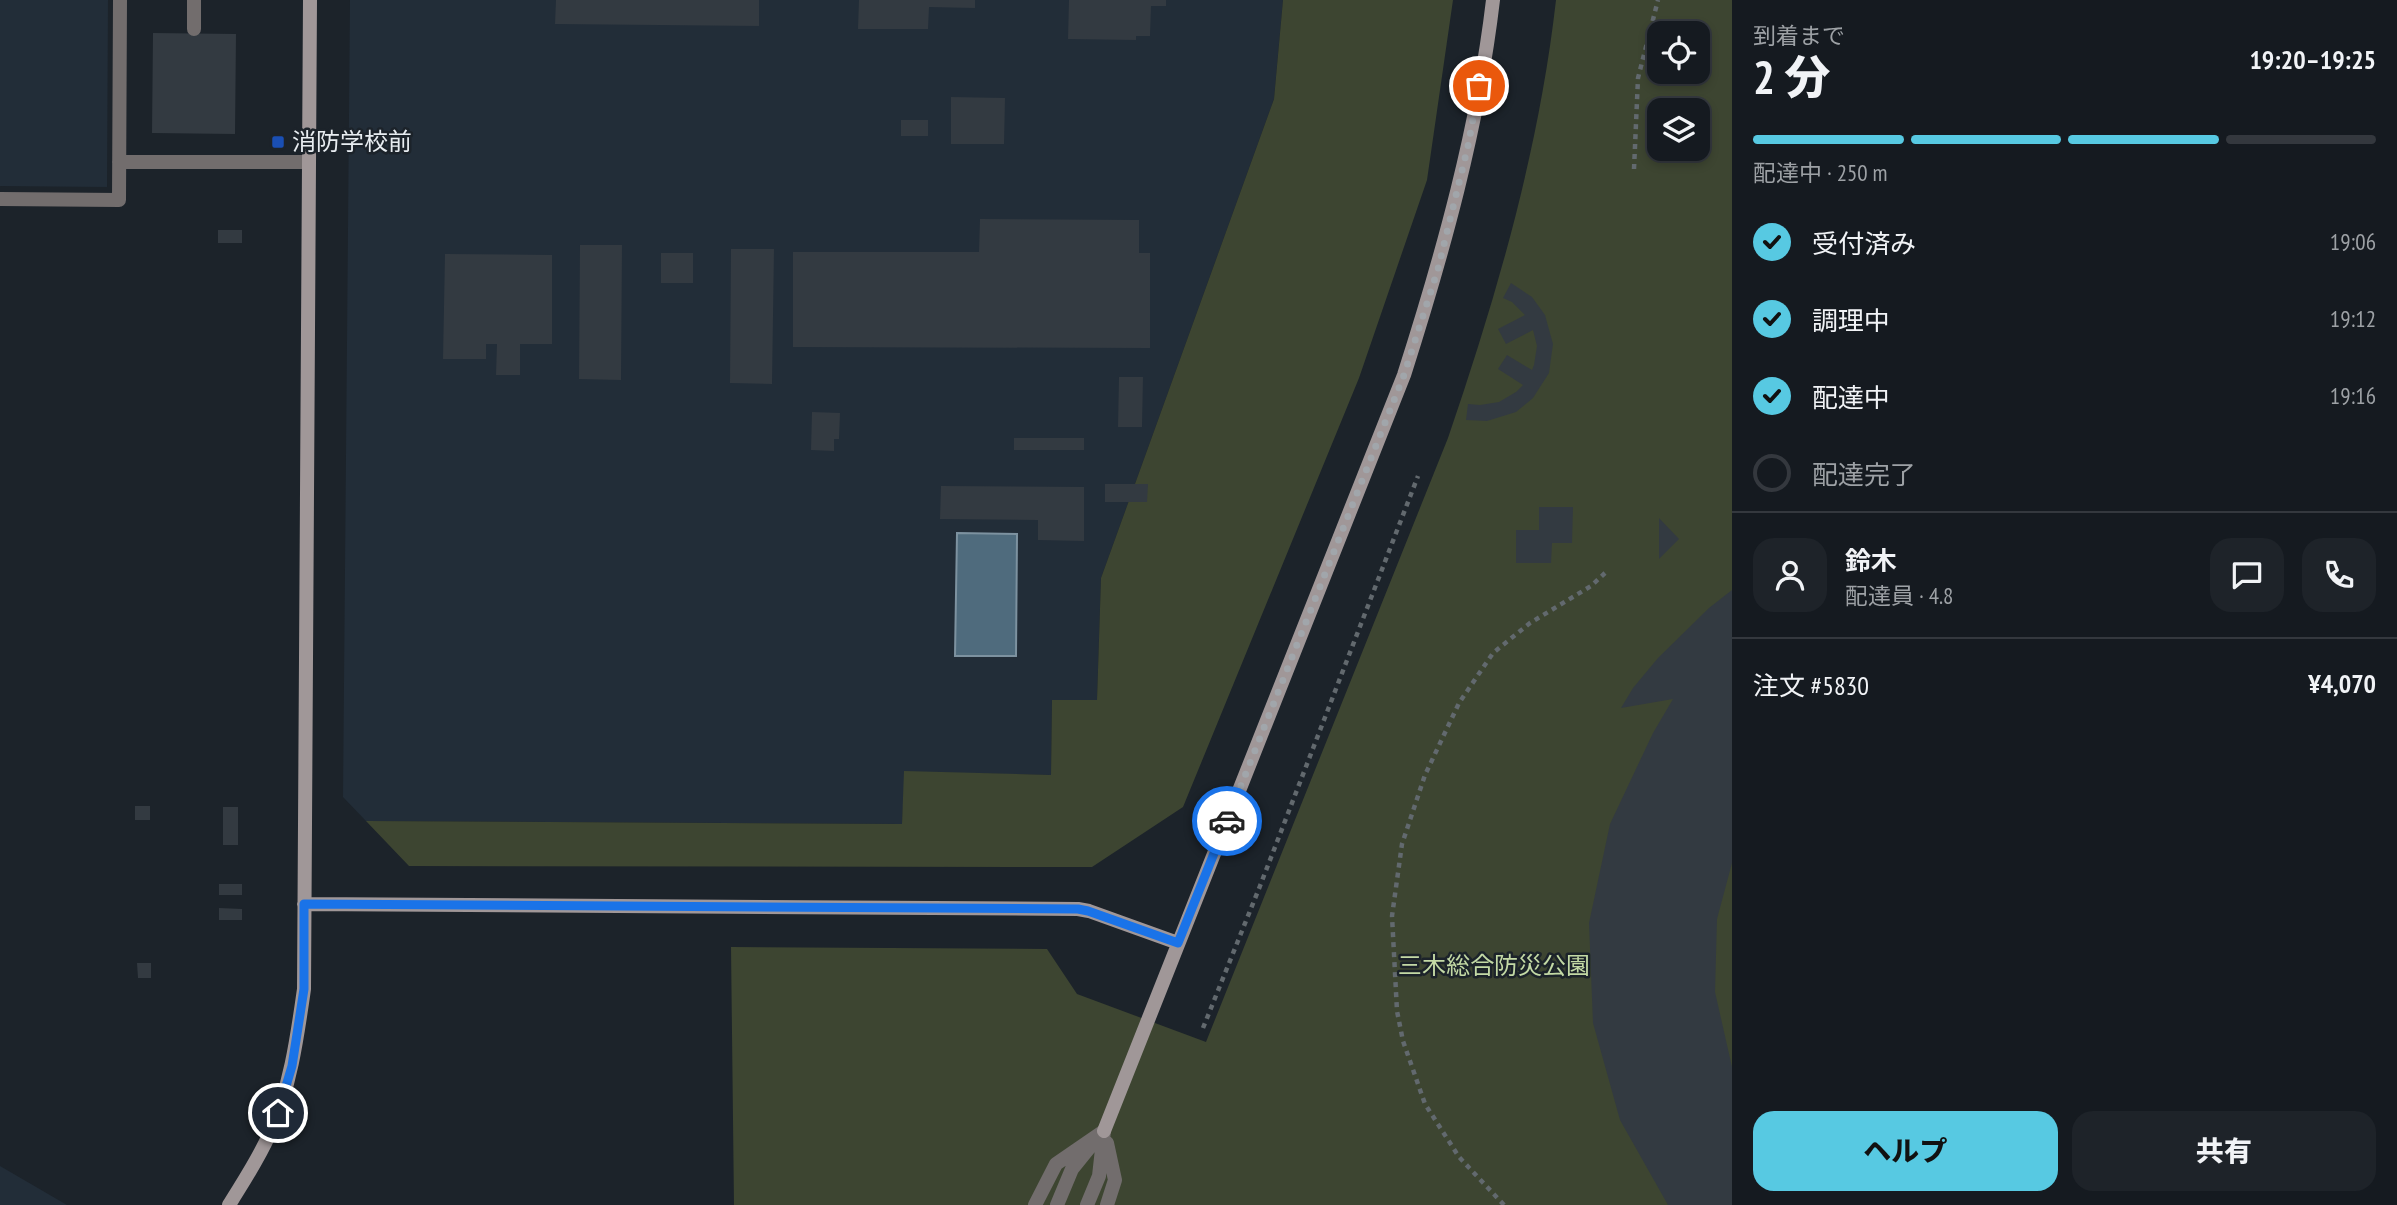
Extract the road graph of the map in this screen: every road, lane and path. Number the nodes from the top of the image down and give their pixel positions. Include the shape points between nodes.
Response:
1 (120, 0) edge
2 (194, 0) edge
3 (310, 0) edge
4 (1493, 0) edge
5 (1658, 0) edge
6 (194, 29) dead end
7 (119, 162) junction
8 (309, 162) junction
9 (1634, 169) dead end
10 (0, 199) edge
11 (1418, 475) dead end
12 (1605, 573) dead end
13 (304, 904) junction
14 (1178, 943) junction
15 (1203, 1028) dead end
16 (1104, 1131) junction
17 (229, 1205) edge
18 (1035, 1205) edge
19 (1057, 1205) edge
20 (1087, 1205) edge
21 (1107, 1205) edge
22 (1504, 1205) edge

1 - 7 lane
2 - 6 lane
3 - 8 street
4 - 14 street via 1468,146 1438,269 1404,375
5 - 9 path via 1638,78
7 - 8 lane
7 - 10 lane via 119,200
8 - 13 street
11 - 15 path
12 - 22 path via 1493,653 1453,715 1425,775 1402,844 1392,916 1403,1041 1425,1104 1459,1157
13 - 14 street via 1078,909
13 - 17 street via 304,989 292,1066 270,1135
14 - 16 street
16 - 18 lane via 1056,1164
16 - 19 lane via 1072,1168
16 - 20 lane via 1099,1176
16 - 21 lane via 1115,1180

